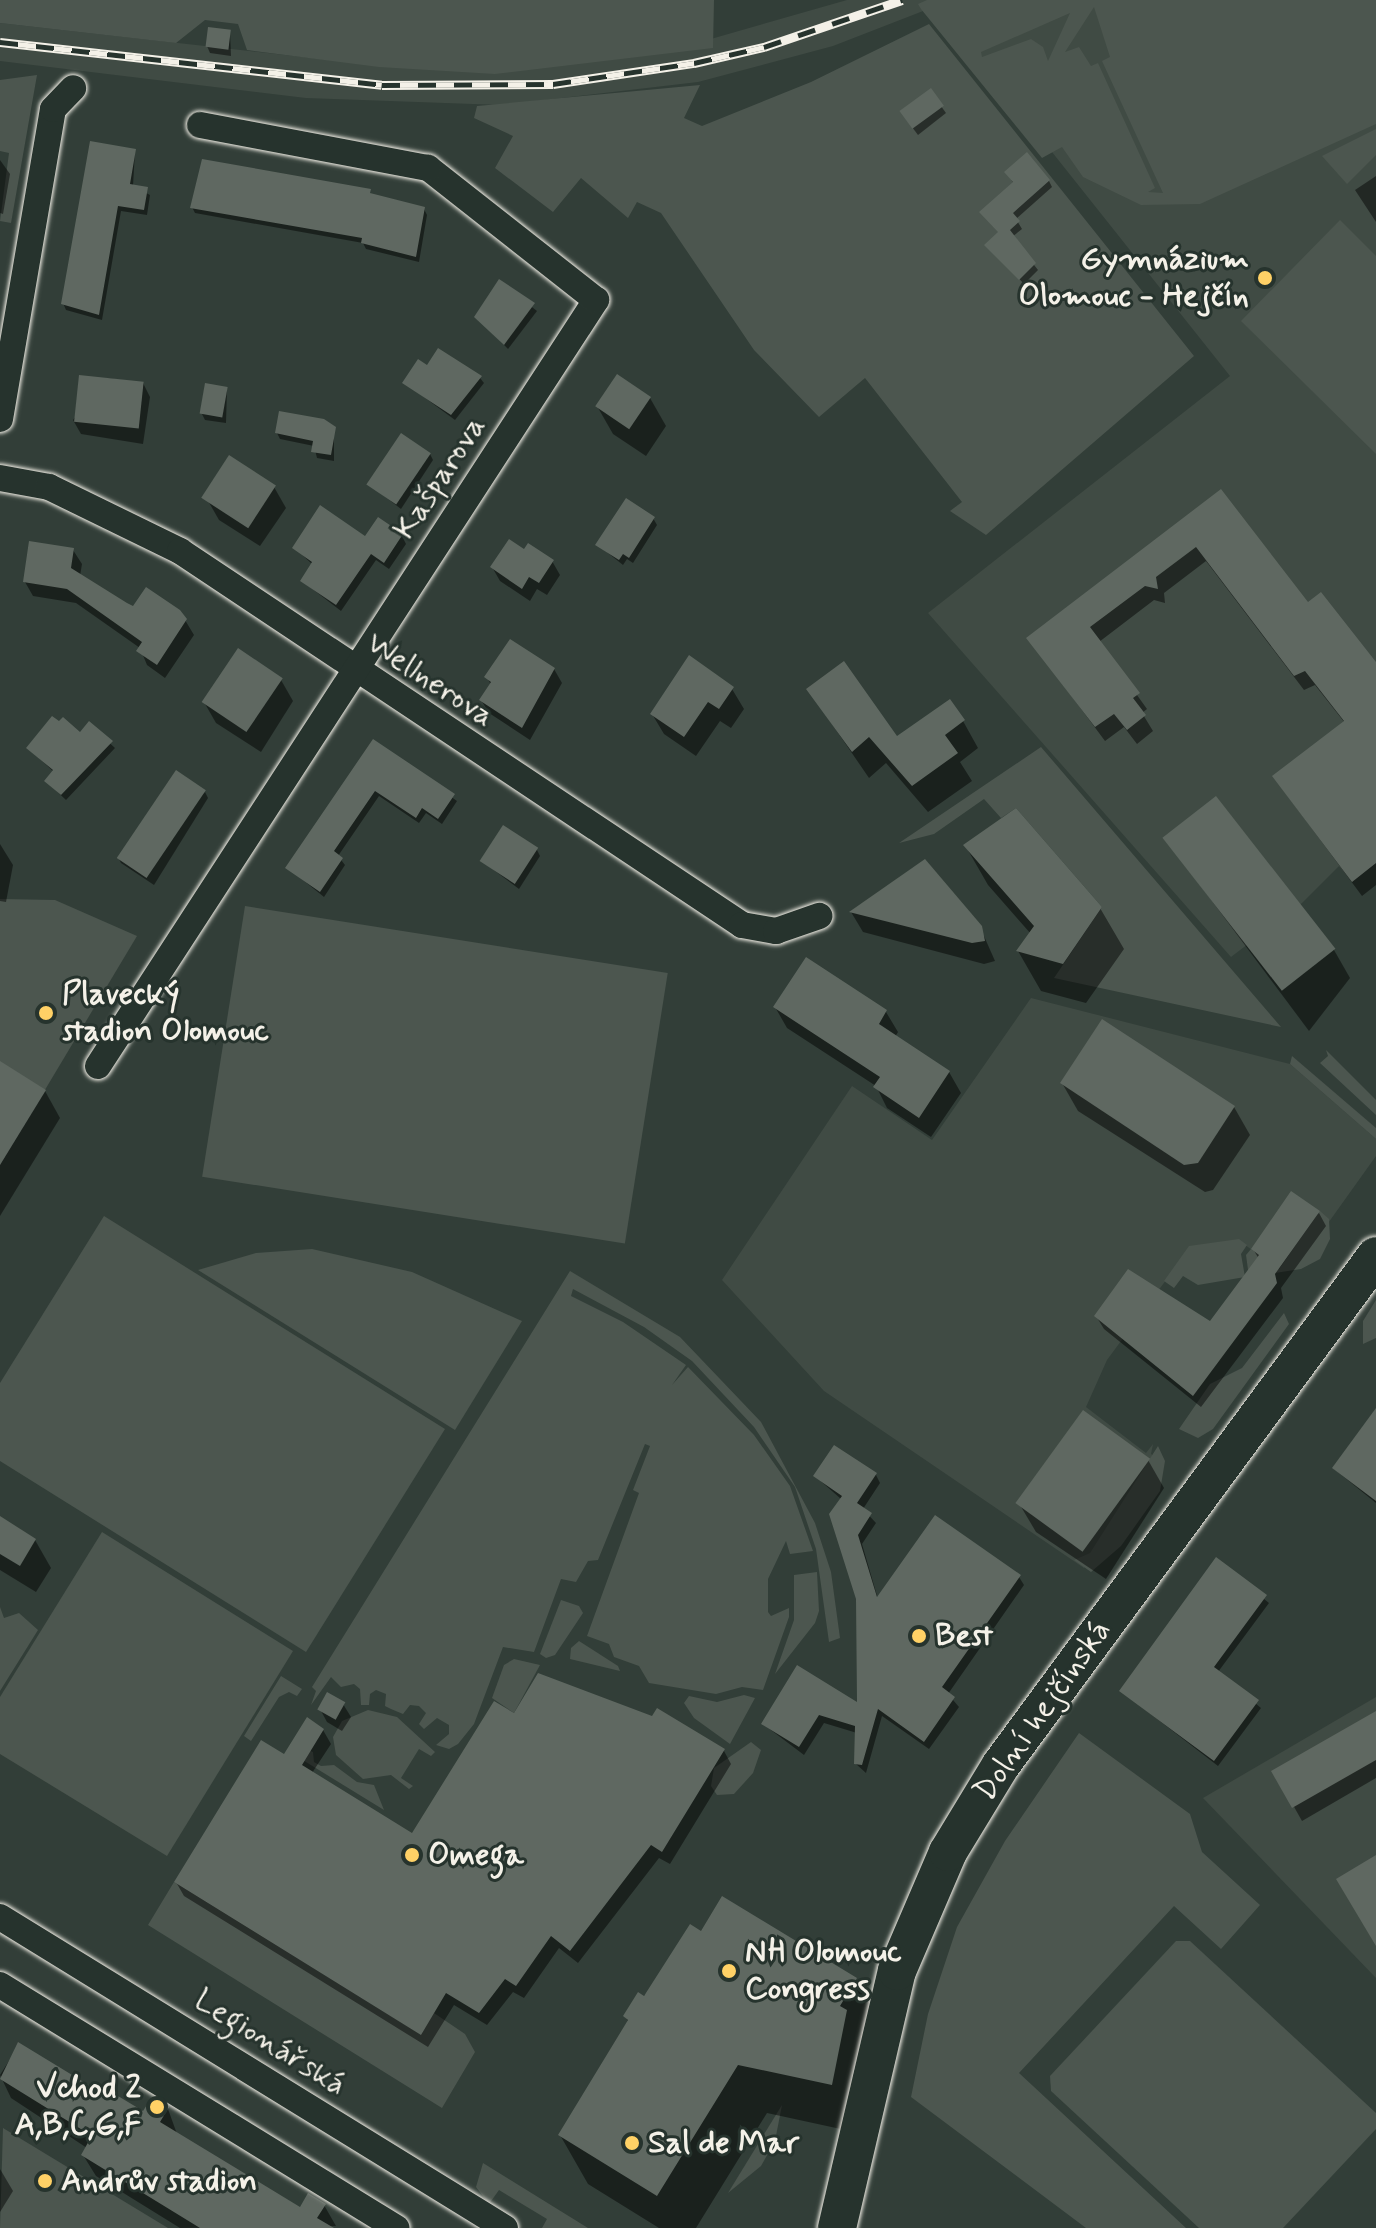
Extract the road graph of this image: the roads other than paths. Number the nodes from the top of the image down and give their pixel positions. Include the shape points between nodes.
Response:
1 (73, 88) dead end
2 (200, 125) dead end
3 (0, 419) edge
4 (0, 478) edge
5 (355, 671) junction
6 (819, 916) dead end
7 (98, 1066) dead end
8 (1376, 1229) edge
9 (1376, 1256) edge
10 (1349, 1287) junction
11 (0, 1917) edge
12 (0, 1985) edge
13 (396, 2228) edge
14 (505, 2228) edge
15 (837, 2228) edge

1 - 3 street via 53,109
2 - 5 street, Kašparova via 428,168 596,300
4 - 5 street, Wellnerova via 49,487 119,517 180,551
5 - 6 street, Wellnerova via 742,925 776,931
5 - 7 street, Kašparova
8 - 10 main road
9 - 10 main road, Dolní hejčínská
10 - 15 main road, Dolní hejčínská via 1001,1765 948,1852 897,1971
11 - 14 street, Legionářská
12 - 13 street

